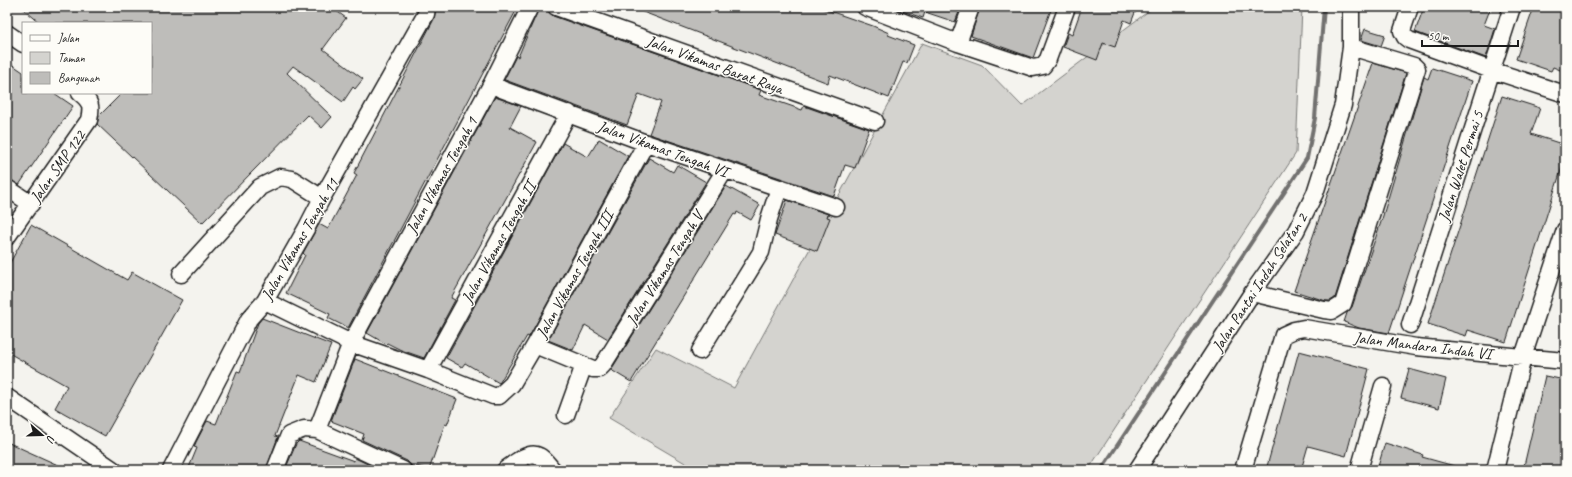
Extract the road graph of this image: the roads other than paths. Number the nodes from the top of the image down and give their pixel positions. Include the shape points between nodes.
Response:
1 (427, 7) edge
2 (530, 7) edge
3 (556, 7) edge
4 (865, 7) edge
5 (971, 7) edge
6 (1067, 7) edge
7 (1351, 7) edge
8 (1410, 7) edge
9 (1512, 7) edge
10 (890, 11) edge
11 (7, 33) edge
12 (22, 43) edge
13 (958, 43) junction
14 (1351, 47) junction
15 (1491, 70) junction
16 (492, 83) junction
17 (81, 94) edge
18 (1565, 94) edge
19 (569, 113) junction
20 (874, 120) dead end
21 (646, 143) junction
22 (725, 170) junction
23 (7, 188) edge
24 (779, 188) junction
25 (322, 198) junction
26 (31, 204) junction
27 (836, 207) dead end
28 (1565, 230) edge
29 (7, 237) edge
30 (181, 274) dead end
31 (1252, 294) junction
32 (265, 301) junction
33 (1410, 325) dead end
34 (351, 343) junction
35 (535, 345) junction
36 (700, 351) dead end
37 (1523, 357) junction
38 (1565, 361) edge
39 (584, 365) junction
40 (428, 370) junction
41 (1383, 386) dead end
42 (7, 397) edge
43 (566, 415) dead end
44 (317, 430) junction
45 (114, 470) edge
46 (171, 470) edge
47 (275, 470) edge
48 (403, 470) edge
49 (505, 470) edge
50 (553, 470) edge
51 (1136, 470) edge
52 (1243, 470) edge
53 (1359, 470) edge
54 (1495, 470) edge

1 - 25 street, Jalan Vikamas Tengah 11 via 426,14 407,49
2 - 16 street, Jalan Vikamas Tengah 1
3 - 20 street, Jalan Vikamas Barat Raya
4 - 10 street
5 - 13 street
6 - 13 street via 1043,66 1033,68
7 - 14 street, Jalan Pantai Indah Selatan 2
8 - 15 street via 1402,31 1405,37
9 - 15 street, Jalan Walet Permai 5
10 - 13 street
11 - 12 street
14 - 31 street, Jalan Pantai Indah Selatan 2 via 1342,105 1315,194 1296,231
14 - 31 street via 1414,66 1416,69 1343,304 1332,311
15 - 18 street
15 - 33 street, Jalan Walet Permai 5
16 - 19 street, Jalan Vikamas Tengah VI
16 - 34 street, Jalan Vikamas Tengah 1
17 - 26 street, Jalan SMP 122 via 88,100 91,110 89,120
19 - 21 street, Jalan Vikamas Tengah VI
19 - 40 street, Jalan Vikamas Tengah II
21 - 22 street, Jalan Vikamas Tengah VI
21 - 35 street, Jalan Vikamas Tengah III
22 - 24 street, Jalan Vikamas Tengah VI
22 - 39 street, Jalan Vikamas Tengah V via 603,365 599,369
23 - 26 street
24 - 27 street, Jalan Vikamas Tengah VI
24 - 36 street via 761,252
25 - 30 street via 292,179 280,177 260,187
25 - 32 street, Jalan Vikamas Tengah 11
26 - 29 street, Jalan SMP 122
28 - 37 street
31 - 51 street, Jalan Pantai Indah Selatan 2
32 - 34 street
32 - 46 street, Jalan Vikamas Tengah 11 via 248,319
34 - 40 street
34 - 44 street, Jalan Vikamas Tengah 1
35 - 39 street
35 - 40 street, Jalan Vikamas Tengah III via 512,384 500,396 493,396
37 - 38 street, Jalan Mandara Indah VI
37 - 52 street, Jalan Mandara Indah VI via 1416,347 1304,328 1294,330 1283,335
37 - 54 street
39 - 43 street
41 - 53 street
42 - 45 street
44 - 47 street via 304,429 289,434
44 - 48 street
49 - 50 street via 525,456 533,455 539,456

